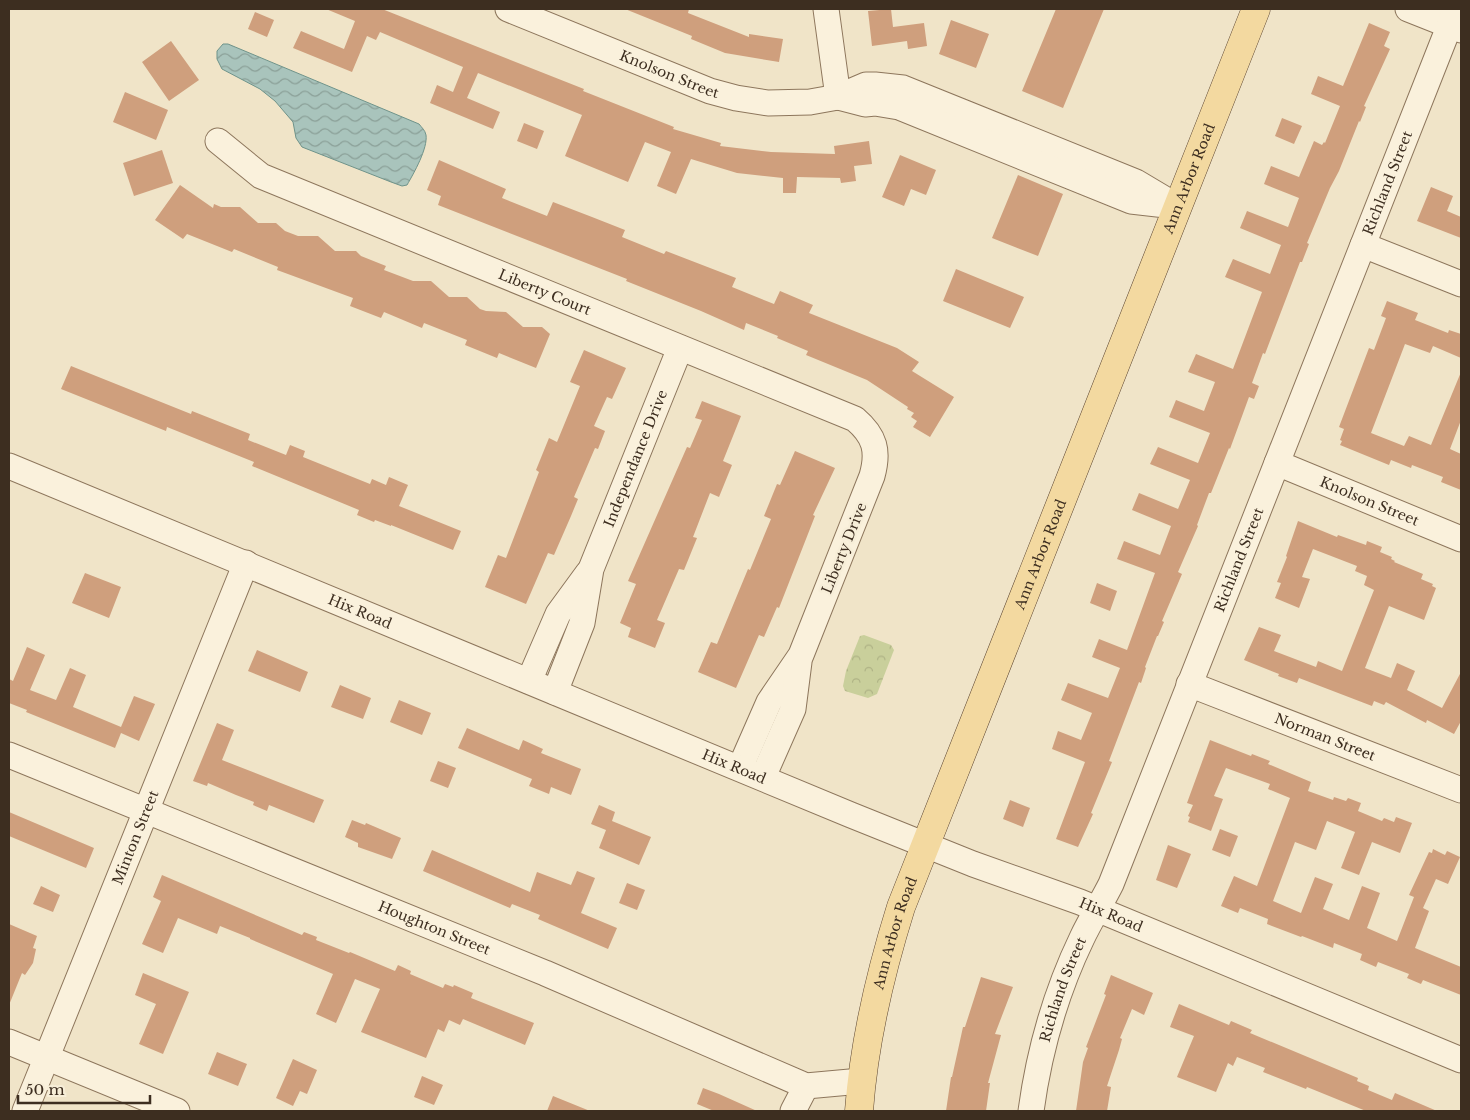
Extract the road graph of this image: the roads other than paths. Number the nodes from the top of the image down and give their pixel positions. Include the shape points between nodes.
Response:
1 (508, 9) edge
2 (826, 9) edge
3 (1256, 9) edge
4 (1408, 9) edge
5 (1456, 22) edge
6 (838, 97) junction
7 (218, 141) dead end
8 (1178, 207) junction
9 (1363, 245) junction
10 (1461, 284) edge
11 (680, 348) junction
12 (872, 439) joint
13 (1277, 463) junction
14 (9, 466) edge
15 (1461, 539) edge
16 (246, 563) junction
17 (590, 569) junction
18 (800, 654) junction
19 (530, 681) junction
20 (1189, 684) junction
21 (555, 692) junction
22 (9, 755) edge
23 (740, 768) junction
24 (763, 777) junction
25 (1461, 790) edge
26 (146, 812) junction
27 (926, 845) junction
28 (1098, 911) junction
29 (9, 1042) edge
30 (46, 1058) junction
31 (1461, 1060) edge
32 (861, 1080) junction
33 (806, 1086) junction
34 (25, 1111) edge
35 (177, 1111) edge
36 (793, 1111) edge
37 (859, 1111) edge
38 (1031, 1111) edge

1 - 6 street, Knolson Street via 710,91 736,98 768,103
2 - 6 street
3 - 8 main road, Ann Arbor Road
4 - 5 street
5 - 9 street, Richland Street
6 - 8 street, Knolson Street via 865,104 899,106 1004,139 1109,182 1131,201
7 - 11 street, Liberty Court via 261,176
8 - 27 main road, Ann Arbor Road
9 - 10 street
9 - 13 street, Richland Street
11 - 12 street, Liberty Court via 855,419
11 - 17 street, Independance Drive
12 - 18 street, Liberty Drive via 876,449 872,476
13 - 15 street, Knolson Street
13 - 20 street, Richland Street
14 - 16 street, Hix Road
16 - 19 street, Hix Road
16 - 26 street, Minton Street
17 - 19 street via 558,614
17 - 21 street via 582,623
18 - 23 street via 769,702
18 - 24 street via 793,708
19 - 21 street, Hix Road
20 - 25 street, Norman Street
20 - 28 street, Richland Street
21 - 23 street, Hix Road
22 - 26 street, Houghton Street
23 - 24 street, Hix Road
24 - 27 street, Hix Road
26 - 30 street, Minton Street
26 - 33 street, Houghton Street via 544,973
27 - 28 street, Hix Road
27 - 32 main road, Ann Arbor Road via 901,907 886,957
28 - 31 street, Hix Road
28 - 38 street, Richland Street via 1082,936 1052,1014
29 - 30 street
30 - 34 street, Minton Street
30 - 35 street
32 - 33 street, Houghton Street
32 - 37 main road, Ann Arbor Road
33 - 36 street

